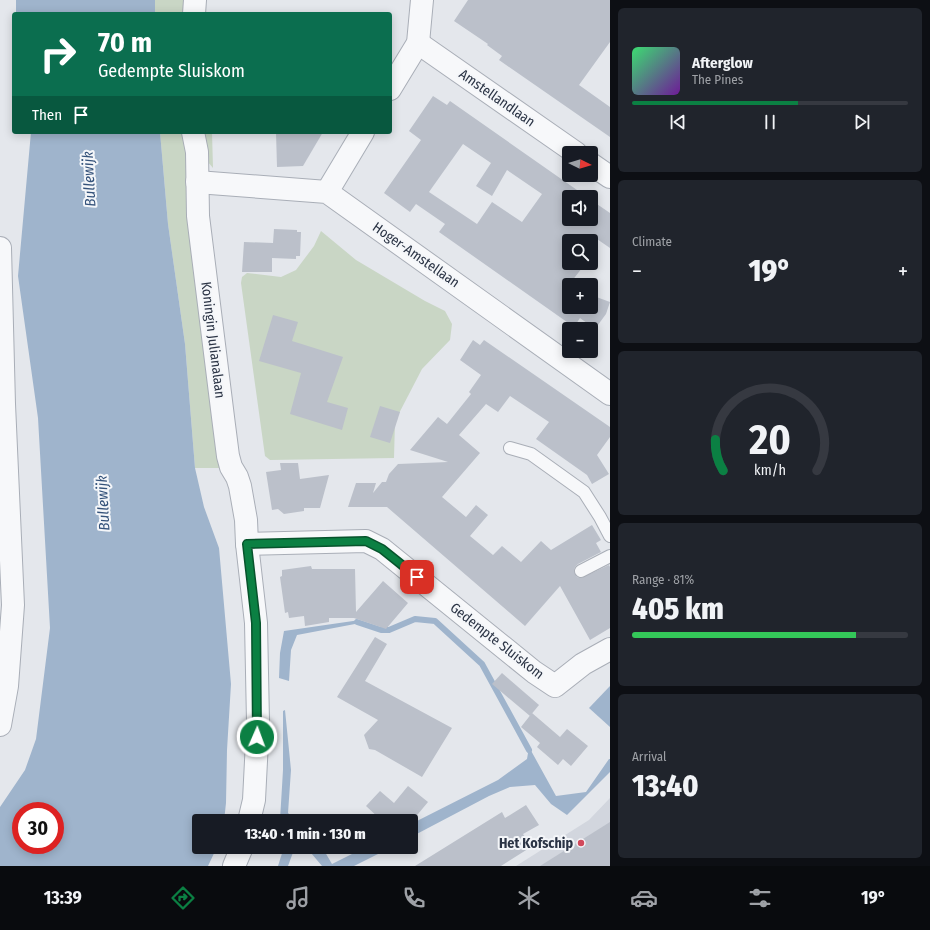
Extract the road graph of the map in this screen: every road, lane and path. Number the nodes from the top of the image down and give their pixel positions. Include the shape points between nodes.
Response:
1 (195, 0) edge
2 (422, 0) edge
3 (194, 12) edge
4 (418, 42) junction
5 (392, 86) edge
6 (193, 134) edge
7 (363, 134) edge
8 (566, 146) edge
9 (598, 169) edge
10 (610, 177) edge
11 (197, 182) junction
12 (327, 192) junction
13 (0, 248) edge
14 (610, 394) edge
15 (510, 448) dead end
16 (610, 536) edge
17 (247, 544) junction
18 (610, 556) edge
19 (581, 571) dead end
20 (610, 649) edge
21 (0, 725) edge
22 (251, 814) edge
23 (239, 854) edge
24 (234, 866) edge

1 - 3 street
2 - 4 street
4 - 5 street
4 - 8 street, Amstellandlaan
6 - 11 street, Koningin Julianalaan via 197,152
7 - 12 street
9 - 10 street
11 - 12 street
11 - 17 street, Koningin Julianalaan via 198,216 228,456 240,486
12 - 14 street, Hoger-Amstellaan
13 - 21 street via 13,605 7,686
15 - 16 lane via 531,454 584,492
17 - 20 street, Gedempte Sluiskom via 366,541 382,549 534,672 555,686 583,664
17 - 22 street, Koningin Julianalaan via 256,623 258,722 254,800
18 - 19 lane
23 - 24 street

